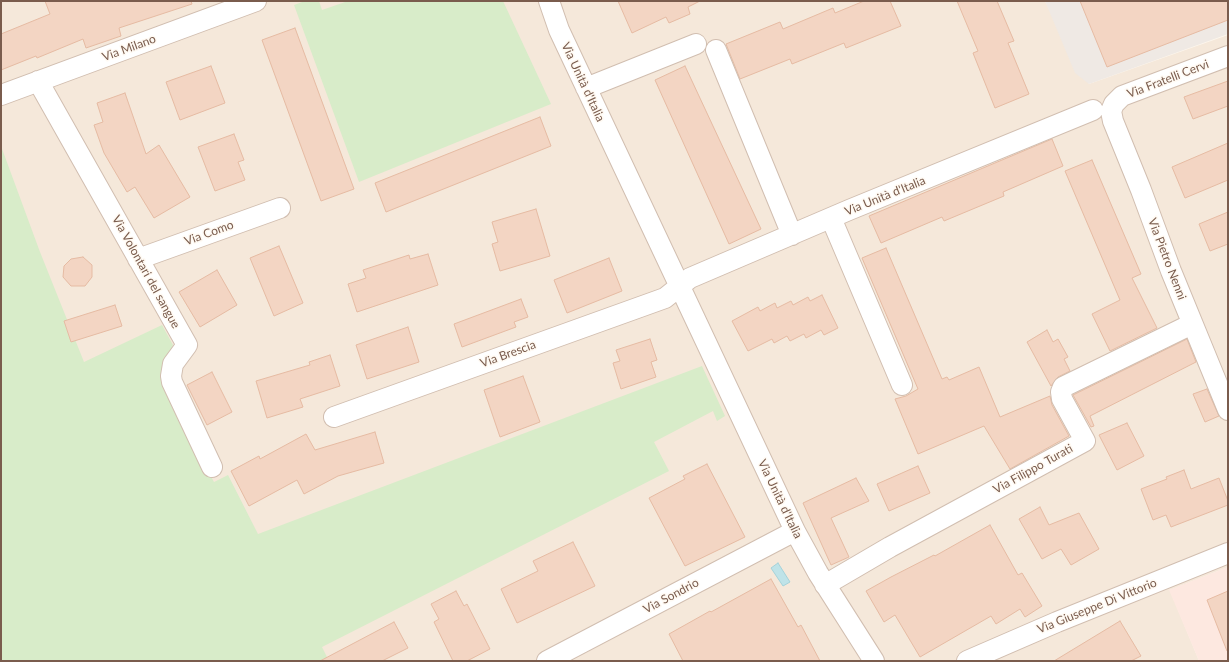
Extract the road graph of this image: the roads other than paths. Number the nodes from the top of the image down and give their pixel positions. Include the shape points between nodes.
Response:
1 (256, 1) edge
2 (539, 1) edge
3 (549, 1) edge
4 (559, 30) junction
5 (696, 44) dead end
6 (716, 50) dead end
7 (1228, 56) edge
8 (38, 81) junction
9 (586, 88) junction
10 (1, 95) edge
11 (1102, 109) junction
12 (280, 208) dead end
13 (831, 218) junction
14 (792, 235) junction
15 (138, 259) junction
16 (680, 286) junction
17 (1192, 324) junction
18 (902, 385) dead end
19 (1228, 410) edge
20 (334, 417) dead end
21 (212, 467) dead end
22 (795, 531) junction
23 (1228, 553) edge
24 (825, 585) junction
25 (547, 661) edge
26 (874, 661) edge
27 (967, 661) edge

1 - 8 street, Via Milano
2 - 4 street, Via Unità d'Italia
3 - 4 street, Via Unità d'Italia
4 - 9 street, Via Unità d'Italia
5 - 9 street
6 - 14 street
7 - 11 street, Via Fratelli Cervi via 1122,96
8 - 10 street, Via Milano
8 - 15 street, Via Volontari del sangue
9 - 16 street, Via Unità d'Italia
11 - 13 street, Via Unità d'Italia
11 - 17 street, Via Pietro Nenni via 1112,121 1141,190
12 - 15 street, Via Como
13 - 14 street, Via Unità d'Italia
13 - 18 street
14 - 16 street, Via Unità d'Italia via 690,278
15 - 21 street, Via Volontari del sangue via 186,345 173,364 172,382
16 - 20 street, Via Brescia via 665,298
16 - 22 street, Via Unità d'Italia
17 - 19 street, Via Pietro Nenni
17 - 24 street, Via Filippo Turati via 1063,387 1062,399 1085,441
22 - 24 street, Via Unità d'Italia
22 - 25 street, Via Sondrio
23 - 27 street, Via Giuseppe Di Vittorio
24 - 26 street, Via Unità d'Italia

